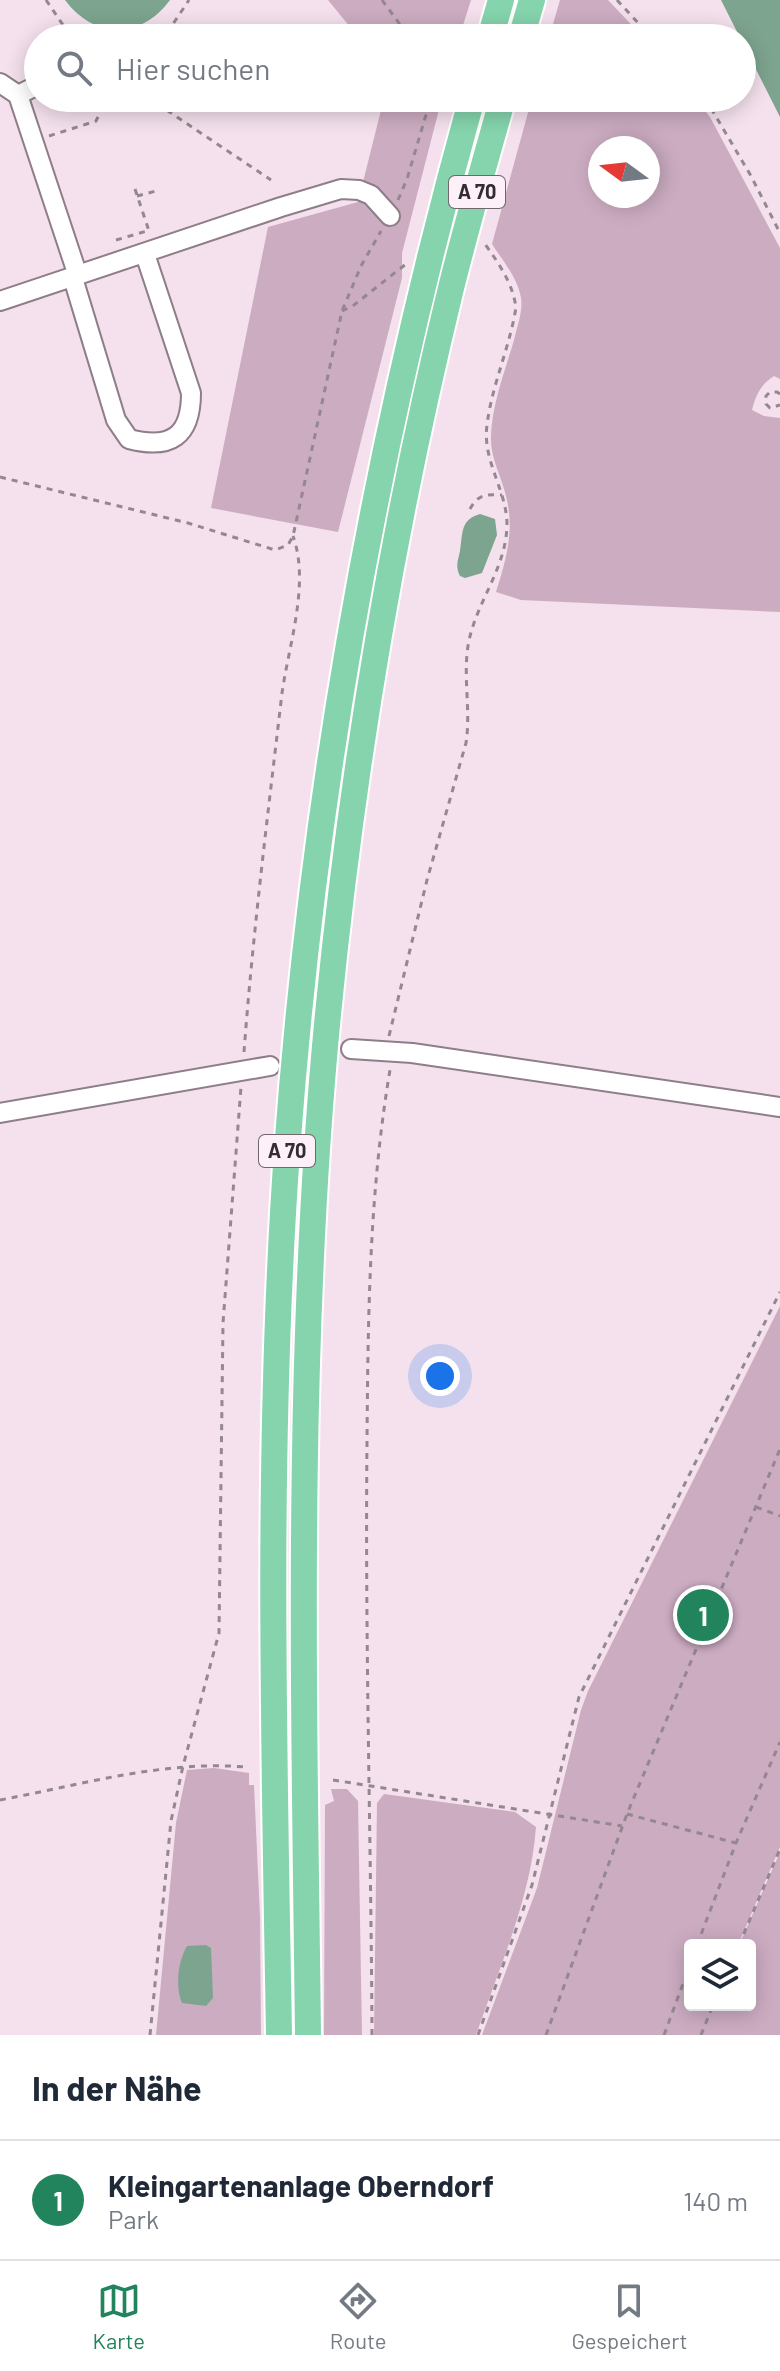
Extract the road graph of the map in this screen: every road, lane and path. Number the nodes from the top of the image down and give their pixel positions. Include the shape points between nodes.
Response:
1 (46, 0) edge
2 (189, 0) edge
3 (382, 0) edge
4 (501, 0) edge
5 (532, 0) edge
6 (617, 0) edge
7 (62, 24) edge
8 (173, 24) edge
9 (400, 24) edge
10 (494, 24) edge
11 (525, 24) edge
12 (639, 24) edge
13 (0, 83) edge
14 (24, 92) edge
15 (18, 95) junction
16 (100, 112) edge
17 (169, 112) edge
18 (427, 112) edge
19 (467, 112) edge
20 (499, 112) edge
21 (713, 112) edge
22 (33, 140) junction
23 (271, 180) dead end
24 (135, 189) dead end
25 (156, 191) dead end
26 (137, 196) junction
27 (390, 216) junction
28 (148, 230) junction
29 (780, 233) edge
30 (481, 237) dead end
31 (116, 240) dead end
32 (150, 253) junction
33 (415, 273) junction
34 (76, 277) junction
35 (0, 301) edge
36 (342, 311) junction
37 (780, 394) edge
38 (780, 405) edge
39 (0, 477) edge
40 (502, 495) junction
41 (470, 509) dead end
42 (293, 536) junction
43 (351, 1049) dead end
44 (389, 1050) junction
45 (270, 1066) dead end
46 (243, 1070) junction
47 (780, 1107) edge
48 (0, 1113) edge
49 (780, 1292) edge
50 (780, 1449) edge
51 (756, 1507) junction
52 (780, 1516) edge
53 (780, 1742) edge
54 (183, 1766) junction
55 (245, 1767) dead end
56 (333, 1780) dead end
57 (371, 1786) junction
58 (0, 1800) edge
59 (550, 1814) junction
60 (627, 1814) junction
61 (622, 1826) junction
62 (736, 1843) junction
63 (780, 1849) edge
64 (699, 1939) edge
65 (742, 1939) edge
66 (684, 1981) edge
67 (711, 2011) edge
68 (150, 2035) edge
69 (279, 2035) edge
70 (308, 2035) edge
71 (372, 2035) edge
72 (478, 2035) edge
73 (546, 2035) edge
74 (664, 2035) edge
75 (701, 2035) edge

1 - 7 path
2 - 8 path
3 - 9 path
4 - 10 highway
5 - 11 highway
6 - 12 path
13 - 15 street
14 - 15 street
15 - 22 street
16 - 22 path via 96,121
17 - 23 path
18 - 27 path
19 - 33 highway, A 70
20 - 70 highway, A 70 via 452,285 379,634 328,1017 309,1295 303,1548
21 - 29 path
22 - 34 street
24 - 26 path
25 - 26 path
26 - 28 path
27 - 32 street via 371,195 341,189
27 - 36 path
28 - 31 path
28 - 32 path
30 - 40 path via 505,274 516,307 486,428 486,448
32 - 34 street
32 - 34 street via 191,393 191,415 170,441 147,444 129,439 116,420
33 - 36 path via 373,290
33 - 69 highway, A 70 via 339,703 294,1065 277,1422
34 - 35 street
36 - 42 path
37 - 38 path via 766,396 770,408
39 - 42 path via 275,550 288,545
40 - 41 path via 477,498
40 - 44 path via 507,524 503,552 467,648 466,743 427,880
42 - 46 path via 301,574 254,926
43 - 44 street
44 - 47 street
44 - 57 path via 369,1289 365,1634
45 - 46 street
46 - 48 street
46 - 54 path via 223,1323 219,1633
49 - 59 path via 579,1697
50 - 51 path
51 - 52 path
51 - 60 path
53 - 62 path
54 - 55 path
54 - 58 path
54 - 68 path via 171,1821
56 - 57 path
57 - 59 path
57 - 71 path
59 - 61 path
59 - 72 path via 532,1885
60 - 61 path
60 - 62 path
61 - 73 path
62 - 64 path
63 - 65 path
66 - 74 path
67 - 75 path

